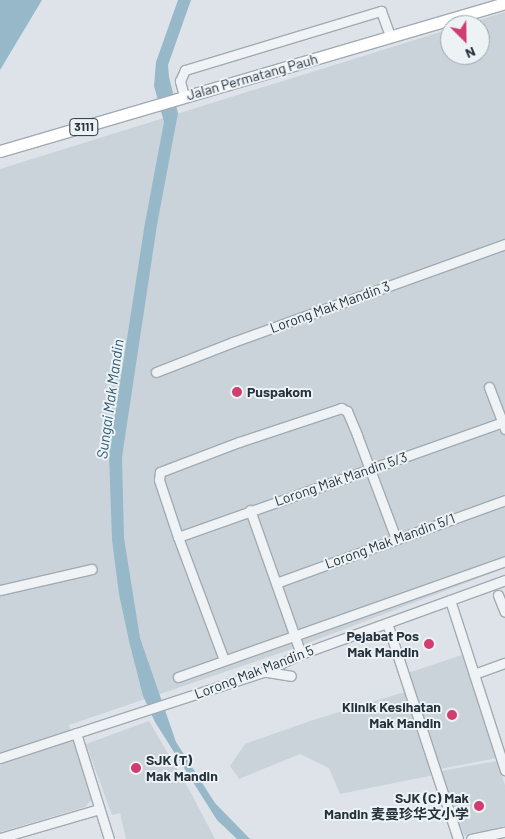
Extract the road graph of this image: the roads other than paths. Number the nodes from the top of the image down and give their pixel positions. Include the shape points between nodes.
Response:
1 (505, 3) edge
2 (390, 36) junction
3 (179, 98) junction
4 (0, 151) edge
5 (505, 244) edge
6 (156, 372) dead end
7 (489, 387) dead end
8 (504, 424) edge
9 (370, 469) junction
10 (505, 500) edge
11 (250, 510) junction
12 (178, 537) junction
13 (396, 539) junction
14 (505, 560) edge
15 (92, 569) dead end
16 (505, 580) edge
17 (276, 582) junction
18 (0, 590) edge
19 (498, 595) dead end
20 (450, 600) junction
21 (505, 612) edge
22 (388, 623) junction
23 (294, 636) junction
24 (300, 654) junction
25 (224, 660) junction
26 (505, 663) edge
27 (263, 672) junction
28 (474, 674) junction
29 (178, 676) dead end
30 (291, 676) dead end
31 (76, 733) junction
32 (503, 756) edge
33 (0, 758) edge
34 (505, 770) edge
35 (100, 809) junction
36 (505, 832) edge
37 (0, 838) edge
38 (109, 839) edge
39 (458, 839) edge
40 (472, 839) edge

1 - 2 main road, Jalan Permatang Pauh / 3111
2 - 3 main road, Jalan Permatang Pauh / 3111
2 - 3 street via 381,11 185,70 180,81
3 - 4 main road, Jalan Permatang Pauh / 3111
5 - 6 street, Lorong Mak Mandin 3
7 - 8 street
8 - 9 street, Lorong Mak Mandin 5/3
9 - 11 street, Lorong Mak Mandin 5/3
9 - 12 street via 347,411 341,408 239,442 160,472 159,480
9 - 13 street
10 - 13 street, Lorong Mak Mandin 5/1
11 - 12 street, Lorong Mak Mandin 5/3
11 - 17 street
12 - 25 street
13 - 17 street, Lorong Mak Mandin 5/1
14 - 23 street
15 - 18 street
16 - 20 street, Lorong Mak Mandin 5
17 - 23 street
19 - 21 street
20 - 22 street, Lorong Mak Mandin 5
20 - 28 street
22 - 24 street, Lorong Mak Mandin 5
22 - 39 street
23 - 24 street
23 - 25 street
24 - 27 street, Lorong Mak Mandin 5
25 - 29 street
26 - 28 street
27 - 30 street
27 - 31 street, Lorong Mak Mandin 5
28 - 32 street
31 - 33 street, Lorong Mak Mandin 5
31 - 35 street
32 - 34 street
35 - 37 street
35 - 38 street
36 - 40 street

